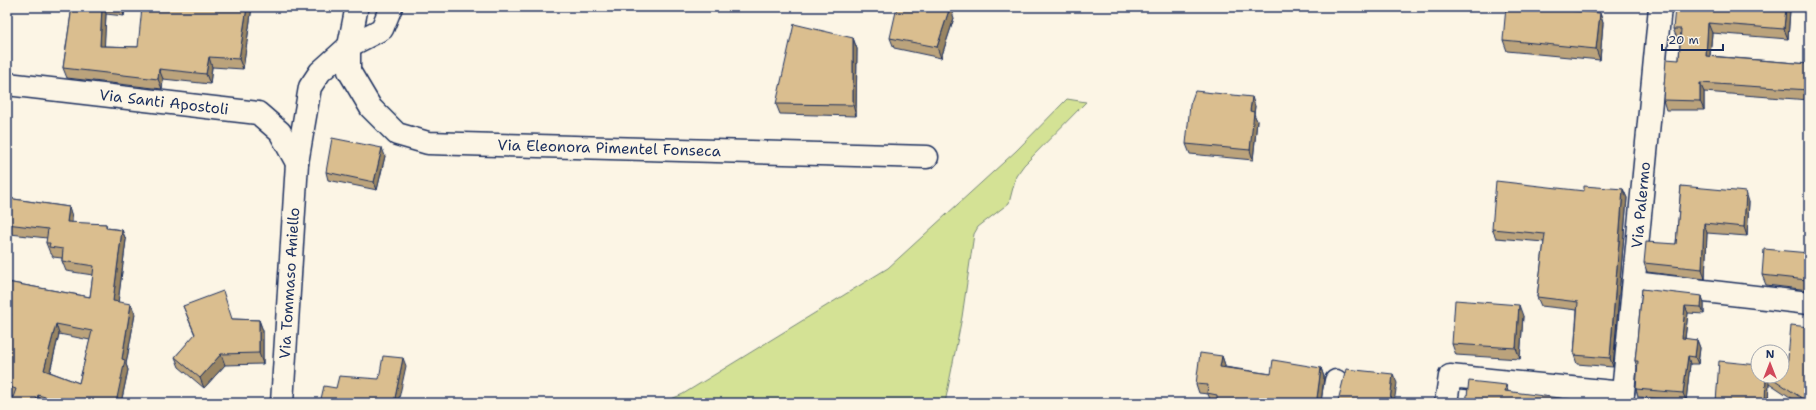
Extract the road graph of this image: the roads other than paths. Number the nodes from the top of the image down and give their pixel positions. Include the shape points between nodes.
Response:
1 (391, 7) edge
2 (1660, 7) edge
3 (356, 11) dead end
4 (348, 46) junction
5 (7, 84) edge
6 (927, 157) dead end
7 (297, 163) junction
8 (1634, 283) junction
9 (1809, 303) edge
10 (1336, 381) dead end
11 (1623, 398) edge
12 (282, 403) edge
13 (1332, 403) edge
14 (1446, 403) edge

1 - 4 street, Via Tommaso Aniello via 382,29
2 - 8 street, Via Palermo
3 - 4 street, Via Eleonora Pimentel Fonseca
4 - 6 street, Via Eleonora Pimentel Fonseca via 348,71 372,108 397,134 428,144
4 - 7 street, Via Tommaso Aniello via 320,72 310,87
5 - 7 street, Via Santi Apostoli via 258,113 280,132
7 - 12 street, Via Tommaso Aniello
8 - 9 street
8 - 11 street, Via Palermo
10 - 13 street
11 - 14 street via 1450,376

